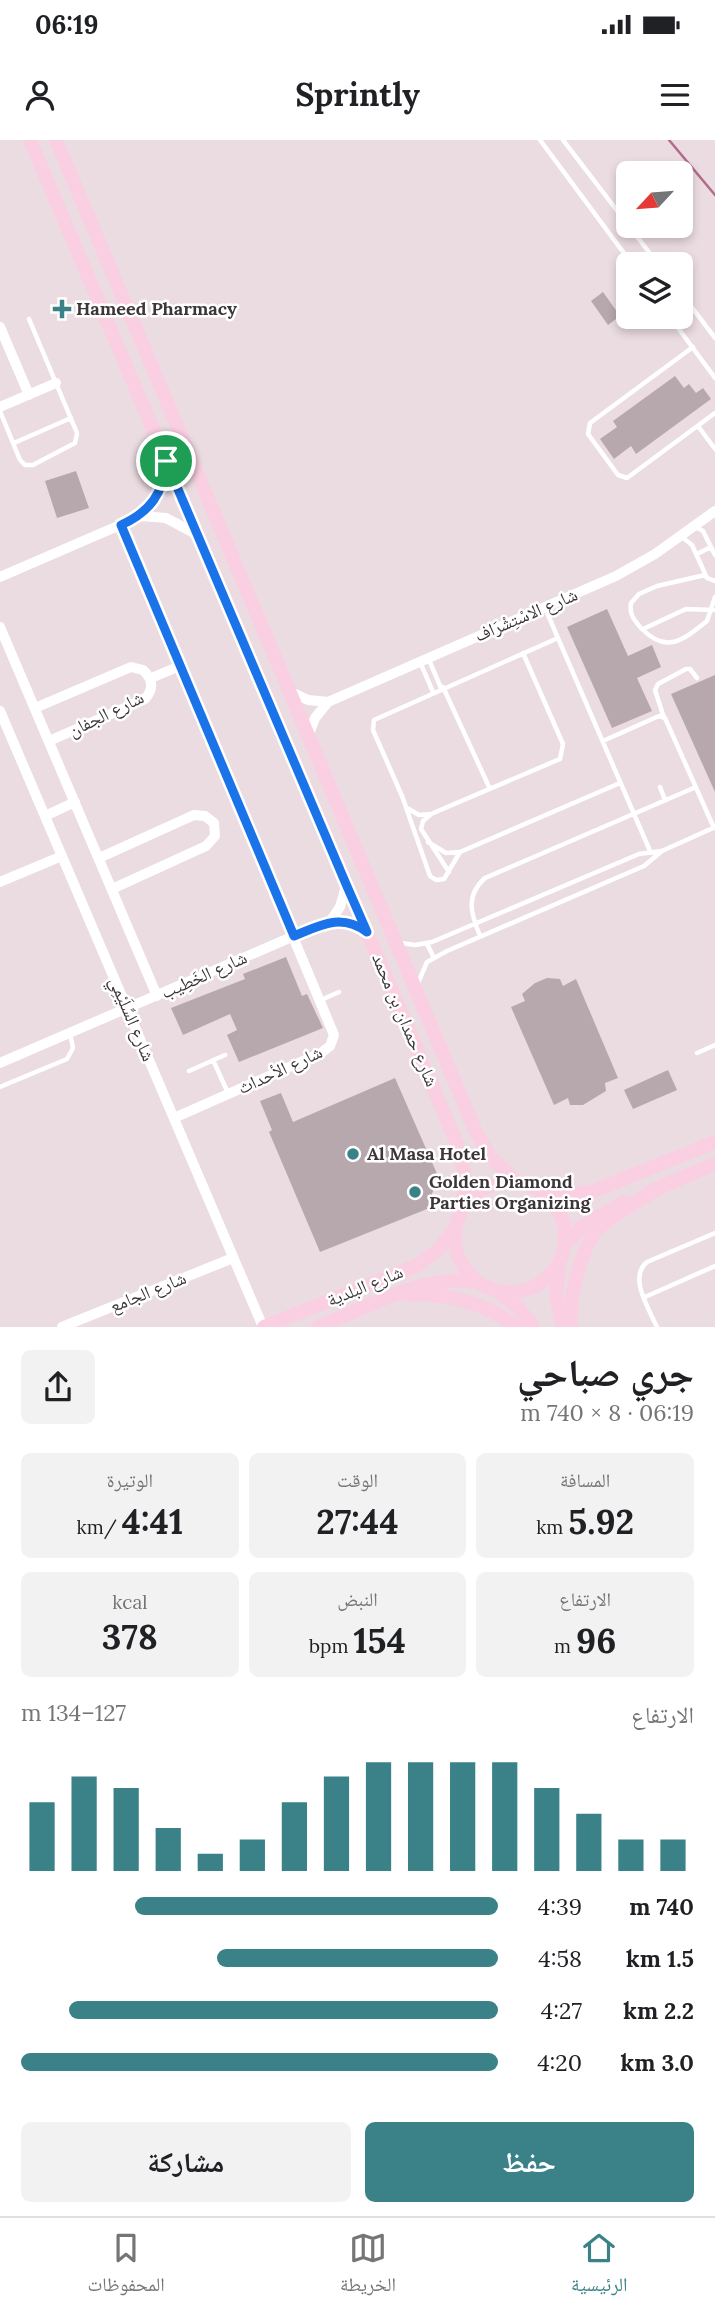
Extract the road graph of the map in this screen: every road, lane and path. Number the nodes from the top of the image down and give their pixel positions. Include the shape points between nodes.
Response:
1 (56, 140) edge
2 (540, 140) edge
3 (563, 140) edge
4 (29, 141) edge
5 (616, 208) edge
6 (623, 252) edge
7 (693, 309) edge
8 (29, 319) dead end
9 (0, 327) edge
10 (679, 329) edge
11 (715, 338) edge
12 (693, 347) junction
13 (715, 378) edge
14 (56, 383) junction
15 (29, 395) junction
16 (0, 409) edge
17 (715, 413) edge
18 (71, 418) junction
19 (698, 426) junction
20 (13, 443) junction
21 (715, 449) edge
22 (166, 461) junction
23 (715, 511) edge
24 (141, 516) junction
25 (121, 525) junction
26 (694, 526) junction
27 (198, 536) junction
28 (680, 536) junction
29 (710, 547) junction
30 (697, 554) junction
31 (715, 555) edge
32 (705, 575) junction
33 (0, 577) edge
34 (715, 581) edge
35 (715, 597) edge
36 (544, 607) junction
37 (713, 610) edge
38 (0, 627) edge
39 (643, 629) junction
40 (558, 638) junction
41 (523, 653) junction
42 (424, 660) junction
43 (180, 666) junction
44 (151, 678) junction
45 (696, 678) dead end
46 (442, 688) junction
47 (289, 691) junction
48 (433, 692) junction
49 (328, 702) junction
50 (35, 708) junction
51 (0, 711) edge
52 (664, 718) junction
53 (309, 734) junction
54 (49, 741) junction
55 (602, 741) junction
56 (621, 783) junction
57 (696, 786) junction
58 (660, 788) dead end
59 (490, 789) junction
60 (665, 800) junction
61 (75, 802) junction
62 (406, 806) junction
63 (634, 813) junction
64 (432, 814) junction
65 (45, 816) junction
66 (714, 827) edge
67 (428, 842) junction
68 (650, 851) junction
69 (460, 852) junction
70 (662, 852) junction
71 (62, 856) junction
72 (99, 858) junction
73 (449, 872) junction
74 (0, 882) edge
75 (346, 884) junction
76 (112, 889) junction
77 (331, 920) junction
78 (475, 924) junction
79 (367, 932) junction
80 (294, 936) junction
81 (480, 936) junction
82 (395, 941) junction
83 (427, 944) junction
84 (434, 958) junction
85 (340, 992) dead end
86 (416, 992) junction
87 (158, 996) junction
88 (321, 1000) junction
89 (127, 1009) junction
90 (70, 1033) junction
91 (715, 1045) edge
92 (696, 1052) dead end
93 (225, 1055) dead end
94 (213, 1060) junction
95 (0, 1063) edge
96 (190, 1071) dead end
97 (0, 1087) edge
98 (228, 1094) junction
99 (174, 1118) junction
100 (715, 1142) edge
101 (715, 1164) edge
102 (517, 1182) junction
103 (536, 1188) junction
104 (657, 1189) junction
105 (462, 1209) junction
106 (455, 1228) junction
107 (715, 1233) edge
108 (563, 1252) junction
109 (233, 1258) junction
110 (715, 1266) edge
111 (477, 1282) junction
112 (497, 1291) junction
113 (393, 1297) junction
114 (645, 1297) junction
115 (62, 1327) edge
116 (263, 1327) edge
117 (318, 1327) edge
118 (517, 1327) edge
119 (533, 1327) edge
120 (564, 1327) edge
121 (571, 1327) edge
122 (657, 1327) edge

1 - 47 main road, شارع حمدان بن محمد
2 - 6 lane
3 - 5 lane
4 - 22 main road, شارع حمدان بن محمد
7 - 11 lane
8 - 14 lane
9 - 15 street
10 - 12 lane
12 - 13 lane
12 - 19 lane via 590,423 587,432 618,475 627,478
14 - 15 street
14 - 18 lane
15 - 16 street
16 - 20 lane
17 - 19 lane
18 - 20 lane
18 - 20 lane via 77,433 75,443 33,465 22,463
19 - 21 lane
22 - 24 street via 162,485
22 - 27 main road, شارع حمدان بن محمد
23 - 26 street, شارع الاسْتِشْرَاف
24 - 25 street
24 - 27 street via 178,522
25 - 33 street
25 - 43 street, شارع الأحداث
26 - 28 street, شارع الاسْتِشْرَاف
26 - 29 lane via 703,531
27 - 75 main road, شارع حمدان بن محمد
28 - 30 lane
28 - 36 street, شارع الاسْتِشْرَاف via 629,569
29 - 30 lane
29 - 31 lane
30 - 32 lane
32 - 34 lane
32 - 39 lane via 657,586 634,598 632,615
35 - 37 lane
36 - 40 lane
36 - 42 street, شارع الاسْتِشْرَاف
37 - 39 lane via 686,609
37 - 39 lane via 703,625 669,644 655,641
38 - 50 street, شارع السِّلَيْمِي
40 - 41 lane
40 - 55 lane
41 - 46 lane
41 - 59 lane via 563,744 563,755
42 - 46 lane
42 - 48 lane
42 - 49 street, شارع الاسْتِشْرَاف
43 - 44 street, شارع الجفان
43 - 80 street, شارع الأحداث
44 - 50 street, شارع الجفان via 131,667
44 - 54 street, شارع الجفان via 152,688 145,699
45 - 52 lane via 686,669 658,684 655,690
46 - 48 lane
46 - 59 lane
47 - 49 street via 308,700
47 - 53 main road, شارع حمدان بن محمد
48 - 62 lane via 377,716 372,725
49 - 53 street
50 - 54 street, شارع السِّلَيْمِي
51 - 65 street, شارع السِّلَيْمِي
52 - 55 lane via 659,716
52 - 57 lane
53 - 82 main road, شارع حمدان بن محمد
54 - 61 street, شارع السِّلَيْمِي
55 - 56 lane
56 - 63 lane
56 - 69 lane
57 - 60 lane
57 - 66 lane
58 - 60 lane
59 - 64 lane
60 - 63 lane
61 - 65 street
61 - 72 street, شارع السِّلَيْمِي
62 - 64 lane via 415,814
62 - 73 lane via 430,876 440,880
63 - 68 lane
63 - 78 lane via 485,878 471,901
64 - 67 lane via 421,825
65 - 71 street, شارع السِّلَيْمِي
66 - 70 lane
67 - 69 lane via 446,853
67 - 73 lane
68 - 70 lane
68 - 78 lane
69 - 73 lane
70 - 81 lane via 644,866
71 - 74 street
71 - 89 street, شارع السِّلَيْمِي
72 - 76 street, شارع السِّلَيْمِي
72 - 76 street via 194,815 214,823 215,836 206,846
75 - 77 street
75 - 79 main road, شارع حمدان بن محمد
76 - 87 street, شارع السِّلَيْمِي
77 - 79 street via 346,921
77 - 80 street, شارع الخَطِيب
78 - 81 lane
78 - 83 lane
79 - 105 main road, شارع حمدان بن محمد via 460,1152 465,1177
80 - 87 street, شارع الخَطِيب
80 - 88 street, شارع الأحداث
81 - 84 lane
82 - 83 lane
82 - 86 main road, شارع حمدان بن محمد
83 - 84 lane
84 - 86 lane via 422,970
85 - 88 lane
86 - 102 main road, شارع حمدان بن محمد via 482,1144
87 - 89 street, شارع الخَطِيب
88 - 98 street, شارع الأحداث via 334,1034 326,1050
89 - 90 street, شارع الخَطِيب
89 - 99 street, شارع السِّلَيْمِي
90 - 95 street, شارع الخَطِيب
90 - 97 lane via 72,1048 67,1059
91 - 92 lane
93 - 94 lane
94 - 96 lane
94 - 98 lane
98 - 99 street, شارع الأحداث
99 - 109 street, شارع السِّلَيْمِي
100 - 103 main road via 591,1192 567,1194
101 - 104 main road
102 - 103 main road
102 - 105 main road via 480,1190
103 - 108 main road via 562,1219
104 - 108 main road via 606,1210 582,1226
104 - 121 main road via 600,1226 593,1236 574,1287
105 - 106 main road
106 - 111 main road via 456,1252
106 - 116 main road, شارع البلدية via 438,1251 418,1265
107 - 114 lane via 642,1265 638,1275
108 - 112 main road via 554,1271 536,1286 513,1293
108 - 120 main road via 556,1296
109 - 115 street, شارع الجامع
109 - 116 street, شارع السِّلَيْمِي
110 - 114 lane
111 - 112 main road
111 - 113 main road, شارع البلدية via 438,1280
112 - 119 main road via 519,1308
113 - 117 main road, شارع البلدية
113 - 118 main road via 447,1296
114 - 122 lane

